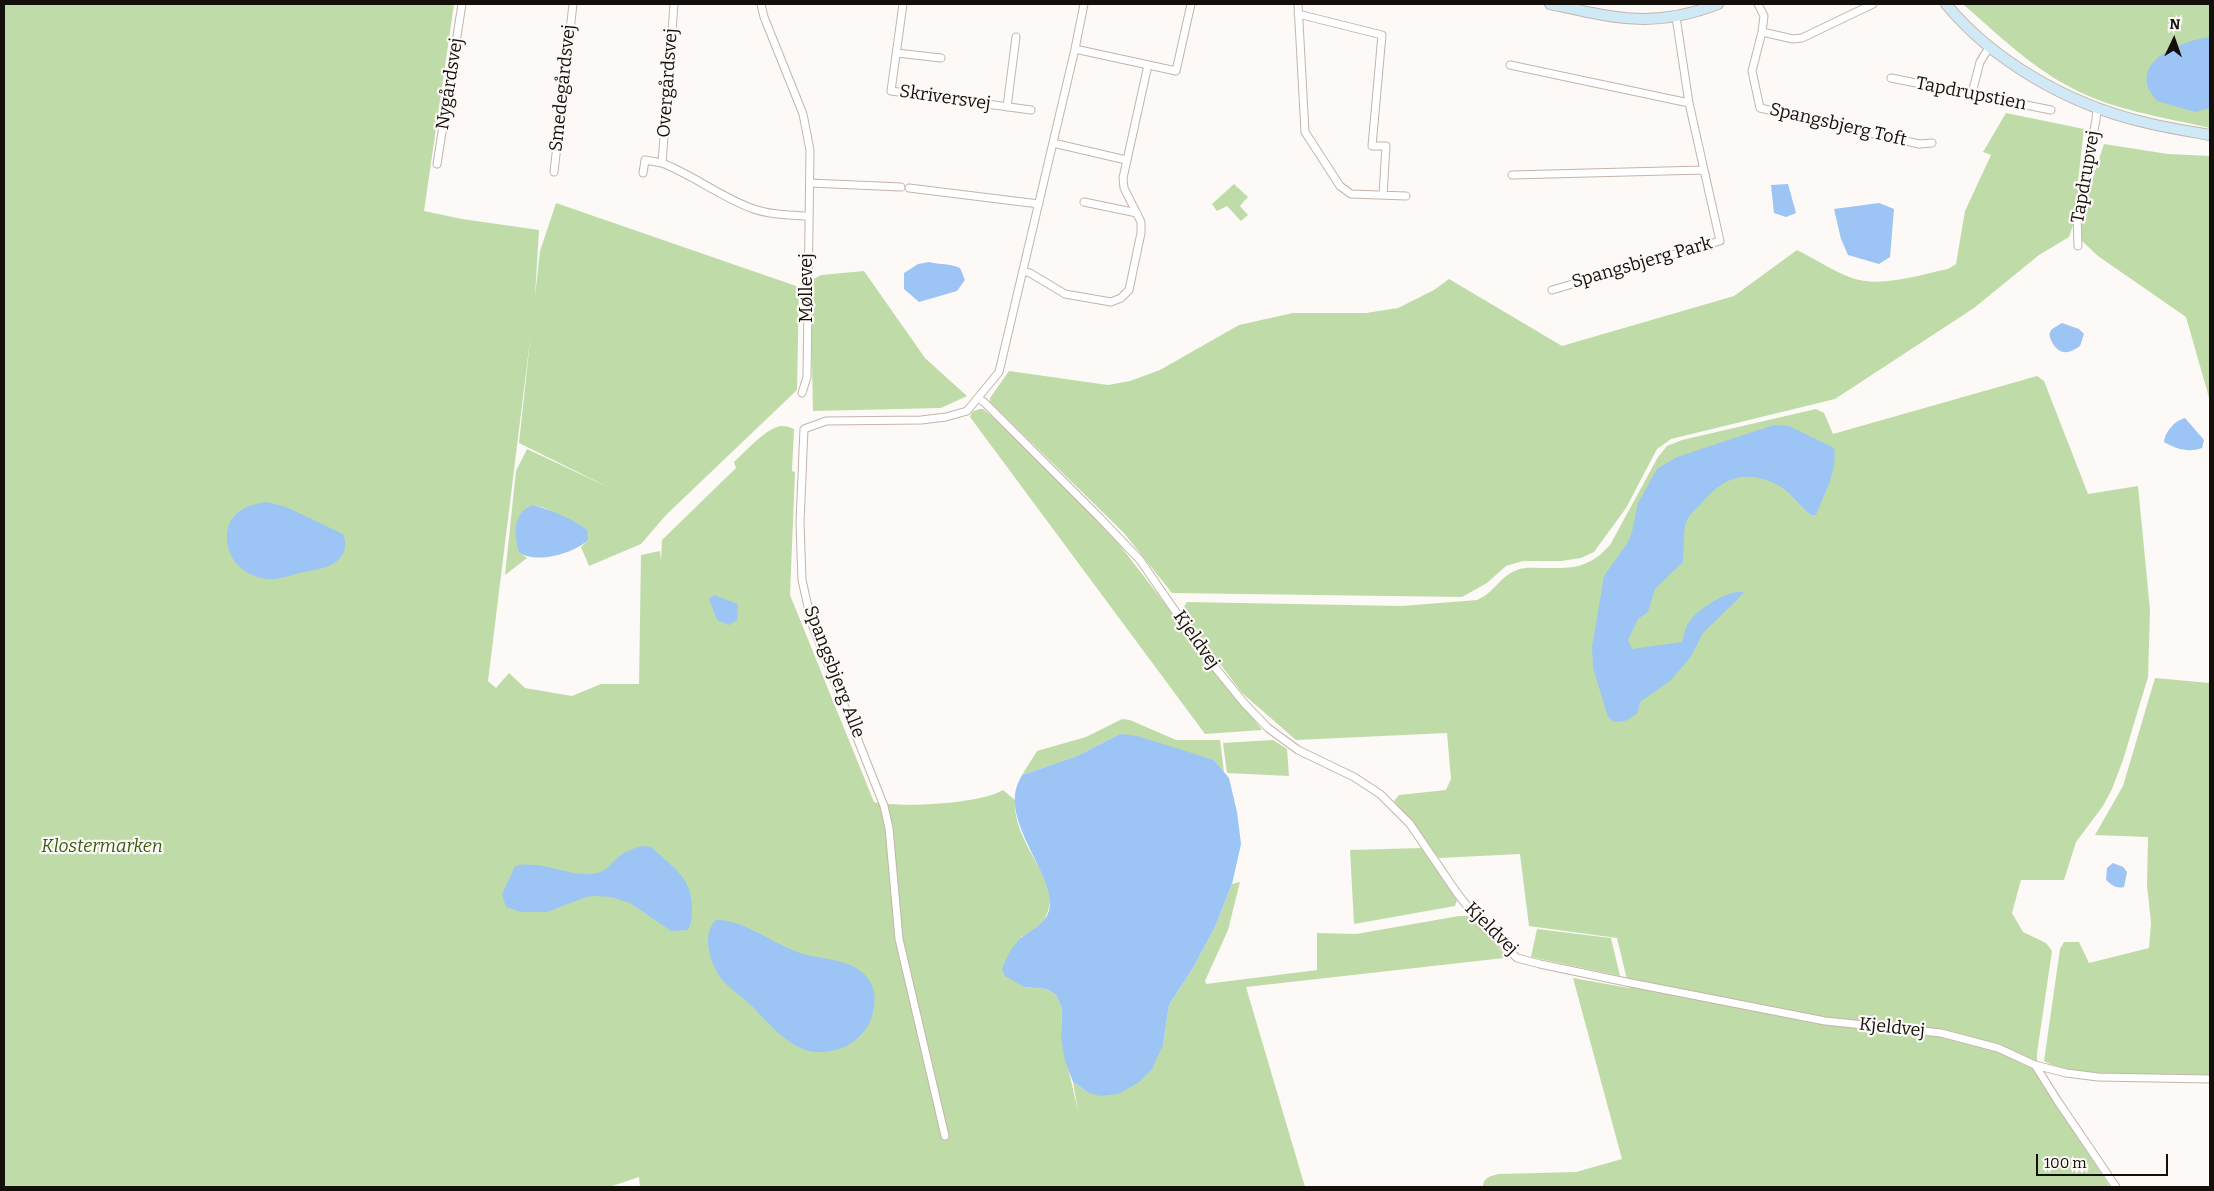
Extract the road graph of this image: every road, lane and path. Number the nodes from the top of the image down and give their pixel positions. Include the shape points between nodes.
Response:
1 (462, 4) edge
2 (573, 4) edge
3 (674, 4) edge
4 (761, 4) edge
5 (904, 4) edge
6 (1084, 4) edge
7 (1191, 4) edge
8 (1298, 4) edge
9 (1550, 4) edge
10 (1718, 4) edge
11 (1758, 4) edge
12 (1873, 4) edge
13 (1946, 4) edge
14 (1298, 14) junction
15 (1676, 17) junction
16 (1762, 32) junction
17 (1016, 37) dead end
18 (1990, 46) junction
19 (1075, 49) junction
20 (897, 53) junction
21 (942, 58) dead end
22 (1510, 64) dead end
23 (1148, 65) junction
24 (1892, 78) dead end
25 (1972, 93) junction
26 (1689, 103) junction
27 (1007, 107) junction
28 (2097, 108) junction
29 (1031, 110) dead end
30 (2050, 110) dead end
31 (2210, 135) edge
32 (1053, 143) junction
33 (1932, 143) dead end
34 (1126, 160) junction
35 (662, 163) junction
36 (437, 164) dead end
37 (1703, 170) junction
38 (554, 172) dead end
39 (643, 173) dead end
40 (1512, 174) dead end
41 (810, 183) junction
42 (901, 186) dead end
43 (909, 188) dead end
44 (1383, 195) junction
45 (1406, 196) dead end
46 (1084, 202) dead end
47 (1039, 204) junction
48 (1137, 213) junction
49 (808, 216) junction
50 (2078, 246) dead end
51 (1023, 271) junction
52 (1552, 290) dead end
53 (802, 393) dead end
54 (979, 399) junction
55 (2036, 1065) junction
56 (2210, 1079) edge
57 (945, 1136) dead end
58 (2116, 1187) edge

1 - 36 street, Nygårdsvej
2 - 38 street, Smedegårdsvej
3 - 35 street, Overgårdsvej
4 - 41 street, Møllevej via 802,114 810,150
5 - 20 street, Skriversvej
6 - 19 street, Spangsbjerg Alle
7 - 23 street via 1176,71
8 - 14 street
9 - 15 street via 1632,20
10 - 15 street
11 - 16 street, Spangsbjerg Toft via 1764,16
12 - 16 street via 1802,38
13 - 18 street, Tapdrupvej
14 - 44 street via 1305,132 1340,186 1351,194
14 - 44 street via 1382,35 1372,146 1386,146
15 - 26 street, Spangsbjerg Park
16 - 33 street, Spangsbjerg Toft via 1752,71 1760,108 1918,144
17 - 27 street, Skriversvej
18 - 25 street via 1980,62
18 - 28 street, Tapdrupvej via 2028,74
19 - 23 street
19 - 32 street, Spangsbjerg Alle
20 - 21 street
20 - 27 street, Skriversvej via 891,91
22 - 26 street
23 - 34 street
24 - 25 street, Tapdrupstien
25 - 30 street, Tapdrupstien
26 - 37 street, Spangsbjerg Park
27 - 29 street, Skriversvej
28 - 31 street, Tapdrupvej via 2138,121
28 - 50 street, Tapdrupvej via 2077,214
32 - 34 street
32 - 47 street, Spangsbjerg Alle
34 - 48 street via 1124,188
35 - 39 street, Overgårdsvej via 645,160
35 - 49 street, Overgårdsvej via 753,209
37 - 40 street
37 - 52 street, Spangsbjerg Park via 1720,241
41 - 42 street
41 - 49 street, Møllevej
43 - 47 street
44 - 45 street
46 - 48 street
47 - 51 street, Spangsbjerg Alle
48 - 51 street via 1141,233 1129,290 1121,298 1111,302 1065,294
49 - 53 street, Møllevej via 807,377
51 - 54 street, Spangsbjerg Alle via 999,372
54 - 55 street, Kjeldvej via 1140,560 1209,660 1268,728 1298,750 1354,777 1380,794 1410,824 1482,925 1517,958 1825,1021 1941,1033 1998,1048
54 - 57 street, Spangsbjerg Alle via 967,411 946,417 826,421 804,429 800,523 802,580 812,624 884,806 889,828 899,939
55 - 56 street, Kjeldvej via 2098,1077
55 - 58 street

